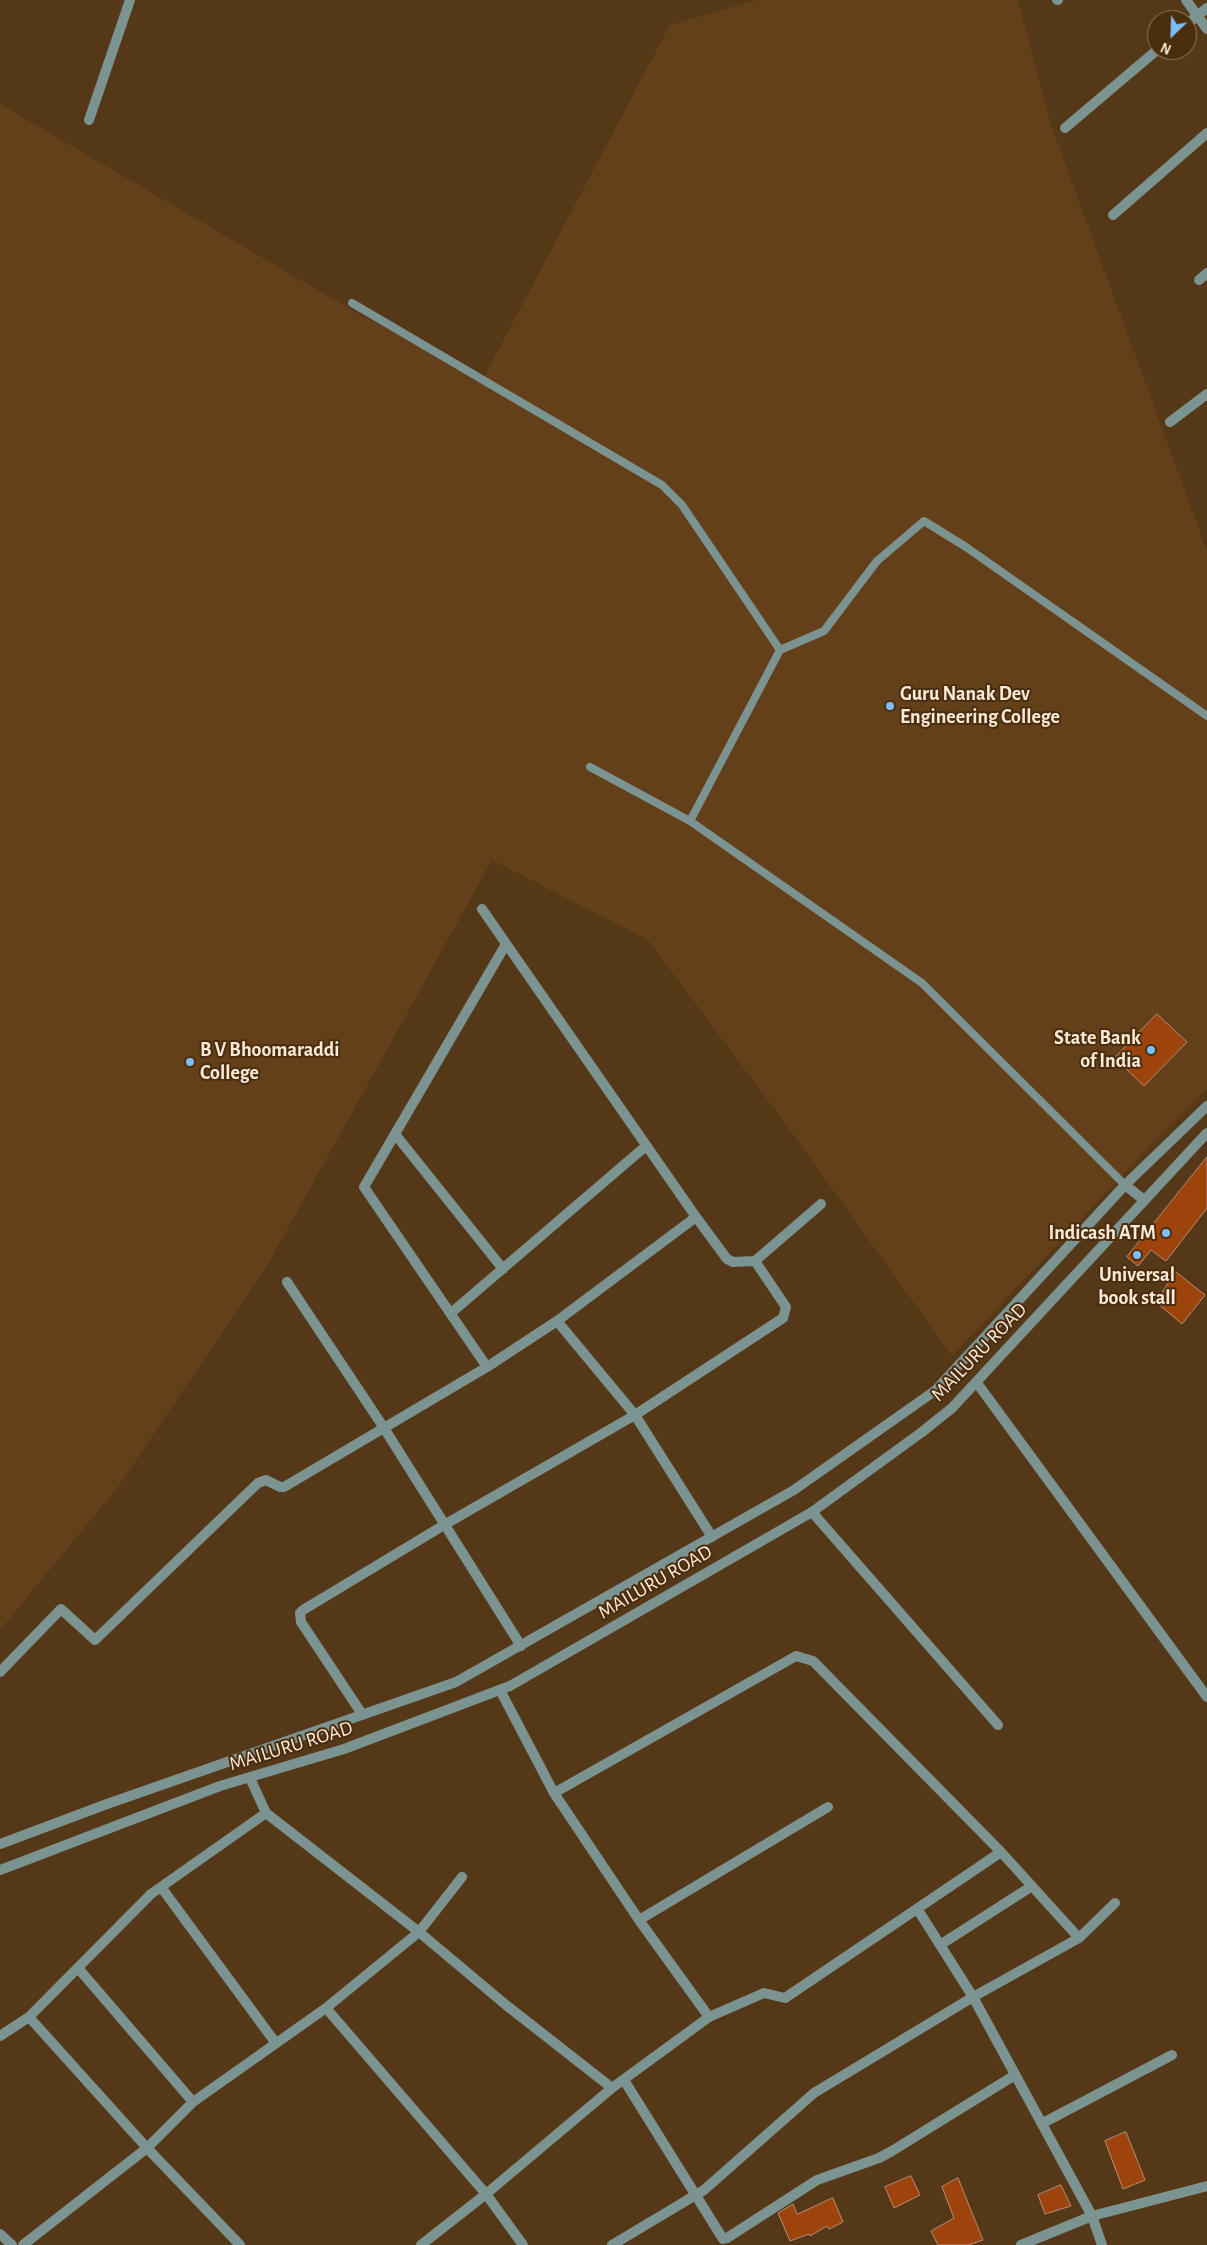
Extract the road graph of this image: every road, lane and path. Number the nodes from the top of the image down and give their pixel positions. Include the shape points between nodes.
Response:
1 (130, 0) edge
2 (1207, 8) edge
3 (1197, 16) joint
4 (1207, 28) edge
5 (1147, 58) edge
6 (89, 120) dead end
7 (1064, 128) dead end
8 (1207, 133) edge
9 (1113, 215) dead end
10 (352, 302) dead end
11 (1207, 394) edge
12 (1170, 422) dead end
13 (780, 650) junction
14 (1207, 716) edge
15 (590, 767) dead end
16 (690, 821) junction
17 (482, 909) dead end
18 (506, 944) junction
19 (1207, 1106) edge
20 (395, 1134) junction
21 (1207, 1134) edge
22 (646, 1146) junction
23 (1125, 1185) junction
24 (1144, 1200) junction
25 (821, 1204) dead end
26 (696, 1217) junction
27 (755, 1261) junction
28 (503, 1269) junction
29 (287, 1282) dead end
30 (451, 1314) junction
31 (557, 1321) junction
32 (487, 1367) junction
33 (977, 1383) junction
34 (635, 1415) junction
35 (384, 1428) junction
36 (812, 1512) junction
37 (444, 1524) junction
38 (712, 1537) junction
39 (521, 1646) junction
40 (0, 1672) edge
41 (500, 1690) junction
42 (1207, 1697) edge
43 (362, 1714) junction
44 (998, 1725) dead end
45 (250, 1778) junction
46 (554, 1793) junction
47 (828, 1807) dead end
48 (266, 1813) junction
49 (0, 1844) edge
50 (1001, 1852) junction
51 (0, 1870) edge
52 (462, 1877) dead end
53 (1032, 1886) junction
54 (161, 1887) junction
55 (1115, 1903) dead end
56 (918, 1910) junction
57 (639, 1920) junction
58 (419, 1932) junction
59 (1079, 1938) junction
60 (940, 1945) junction
61 (78, 1968) junction
62 (973, 1997) junction
63 (326, 2008) junction
64 (29, 2017) junction
65 (709, 2017) junction
66 (0, 2036) edge
67 (275, 2042) junction
68 (1172, 2055) dead end
69 (1015, 2075) junction
70 (624, 2080) junction
71 (612, 2088) junction
72 (193, 2102) junction
73 (1043, 2123) junction
74 (148, 2148) junction
75 (1207, 2186) edge
76 (486, 2194) junction
77 (695, 2196) junction
78 (1092, 2216) junction
79 (0, 2234) edge
80 (12, 2245) edge
81 (23, 2245) edge
82 (240, 2245) edge
83 (421, 2245) edge
84 (523, 2245) edge
85 (612, 2245) edge
86 (1021, 2245) edge
87 (1102, 2245) edge

1 - 6 street
2 - 3 street
3 - 4 street
5 - 7 street
8 - 9 street
10 - 13 lane via 662,485 682,505
11 - 12 street
13 - 14 lane via 824,631 877,561 924,521
13 - 16 lane
15 - 16 lane
16 - 23 lane via 922,983
17 - 18 street
18 - 20 street
18 - 22 street
19 - 23 street
20 - 28 street
20 - 30 street via 364,1187
21 - 24 street, MAILURU ROAD
22 - 26 street
22 - 28 street
23 - 24 street
23 - 38 street via 936,1390 815,1476
24 - 33 street, MAILURU ROAD
25 - 27 street
26 - 27 street via 728,1259 733,1262
26 - 31 street
27 - 34 street via 786,1307 783,1318
28 - 30 street
29 - 35 street
30 - 32 street
31 - 32 street
31 - 34 street
32 - 35 street
33 - 36 street, MAILURU ROAD via 922,1432
33 - 42 street
34 - 37 street
34 - 38 street
35 - 37 street
35 - 40 street via 284,1487 266,1480 258,1484 95,1640 60,1609
36 - 41 street, MAILURU ROAD
36 - 44 street
37 - 39 street
37 - 43 street via 300,1613 301,1622
38 - 39 street
39 - 43 street via 456,1682
41 - 45 street, MAILURU ROAD via 344,1748
41 - 46 street
43 - 49 street
45 - 48 street
45 - 51 street, MAILURU ROAD via 190,1797
46 - 50 street via 796,1656 813,1661
46 - 57 street
47 - 57 street
48 - 54 street
48 - 58 street
50 - 53 street
50 - 56 street
52 - 58 street
53 - 59 street
53 - 60 street
54 - 61 street
54 - 67 street
55 - 59 street
56 - 60 street
56 - 65 street via 785,1998 764,1994
57 - 65 street
58 - 63 street
58 - 71 street
59 - 62 street
60 - 62 street
61 - 64 street
61 - 72 street
62 - 69 street
62 - 77 street via 814,2093
63 - 67 street
63 - 76 street
64 - 66 street
64 - 74 street
65 - 70 street
67 - 72 street
68 - 73 street
69 - 73 street
69 - 77 street via 892,2151 811,2183 727,2238 719,2235
70 - 71 street
70 - 77 street
71 - 76 street
72 - 74 street
73 - 78 street
74 - 81 street
74 - 82 street
75 - 78 street
76 - 83 street
76 - 84 street
77 - 85 street
78 - 86 street
78 - 87 street
79 - 80 street

